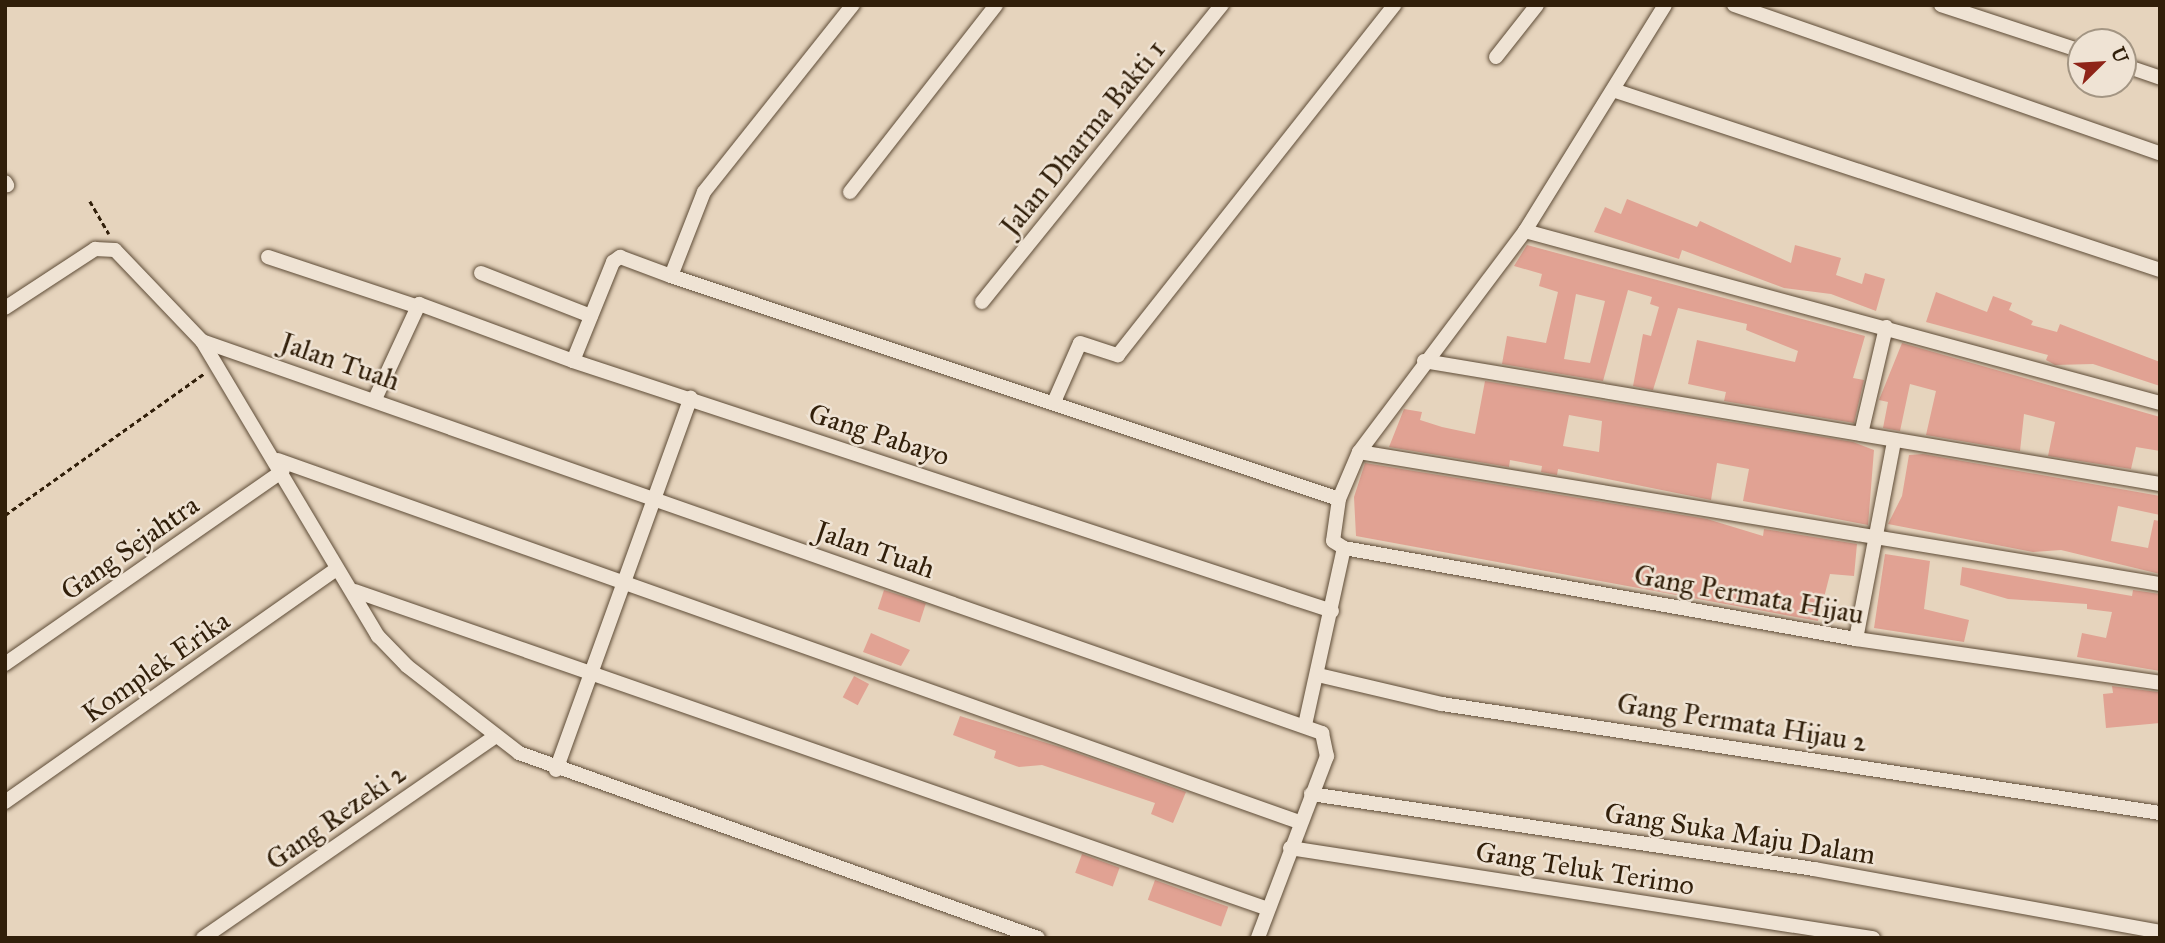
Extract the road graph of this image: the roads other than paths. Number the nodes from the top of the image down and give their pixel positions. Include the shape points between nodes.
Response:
1 (853, 5) edge
2 (996, 5) edge
3 (1222, 5) edge
4 (1394, 5) edge
5 (1537, 5) edge
6 (1665, 5) edge
7 (1734, 5) edge
8 (1941, 5) edge
9 (2067, 46) edge
10 (1496, 57) dead end
11 (2137, 70) edge
12 (2160, 78) edge
13 (1613, 90) junction
14 (2160, 153) edge
15 (850, 192) dead end
16 (1525, 231) junction
17 (268, 257) dead end
18 (2160, 270) edge
19 (481, 273) dead end
20 (671, 276) junction
21 (982, 302) dead end
22 (5, 308) edge
23 (414, 308) junction
24 (591, 316) junction
25 (1886, 327) junction
26 (202, 341) junction
27 (573, 361) junction
28 (1424, 361) junction
29 (691, 398) junction
30 (375, 399) junction
31 (1054, 402) junction
32 (2160, 403) edge
33 (1861, 435) junction
34 (1894, 441) junction
35 (1359, 452) junction
36 (280, 466) junction
37 (2160, 484) edge
38 (650, 498) junction
39 (1339, 499) junction
40 (1875, 538) junction
41 (1339, 545) junction
42 (334, 571) junction
43 (622, 584) junction
44 (2160, 584) edge
45 (355, 591) junction
46 (1332, 611) junction
47 (1856, 639) junction
48 (5, 664) edge
49 (590, 670) junction
50 (1318, 676) junction
51 (2160, 683) edge
52 (1305, 725) junction
53 (496, 736) junction
54 (556, 770) junction
55 (1311, 794) junction
56 (5, 802) edge
57 (2160, 813) edge
58 (1299, 822) junction
59 (1290, 848) junction
60 (1268, 909) junction
61 (2160, 932) edge
62 (203, 938) edge
63 (1038, 938) edge
64 (1258, 938) edge
65 (1873, 938) edge

1 - 20 street via 704,192
2 - 15 street
3 - 21 street, Jalan Dharma Bakti 1
4 - 31 street via 1118,355 1080,343
5 - 10 street
6 - 13 street
7 - 14 street
8 - 9 street
11 - 12 street
13 - 16 street
13 - 18 street
16 - 25 street
16 - 28 street
17 - 23 street, Gang Pabayo
19 - 24 street
20 - 24 street via 615,259
20 - 31 street
22 - 26 street via 95,249 111,249
23 - 27 street, Gang Pabayo
23 - 30 street
24 - 27 street
25 - 32 street
25 - 33 street
26 - 30 street, Jalan Tuah
26 - 36 street
27 - 29 street, Gang Pabayo
28 - 33 street
28 - 35 street
29 - 38 street
29 - 46 street, Gang Pabayo
30 - 38 street, Jalan Tuah
31 - 39 street
33 - 34 street
34 - 37 street
34 - 40 street
35 - 39 street
35 - 40 street
36 - 42 street
36 - 43 street
36 - 48 street, Gang Sejahtra
38 - 43 street
38 - 52 street, Jalan Tuah
39 - 41 street
40 - 44 street
40 - 47 street
41 - 46 street
41 - 47 street, Gang Permata Hijau
42 - 45 street
42 - 56 street, Komplek Erika
43 - 49 street
43 - 58 street
45 - 49 street
45 - 53 street via 378,636 407,666
46 - 50 street
47 - 51 street, Gang Permata Hijau
49 - 54 street
49 - 60 street
50 - 52 street
50 - 57 street, Gang Permata Hijau 2 via 1442,704
52 - 55 street, Jalan Tuah via 1329,744
53 - 54 street
53 - 62 street, Gang Rezeki 2
54 - 63 street
55 - 58 street, Jalan Tuah
55 - 61 street, Gang Suka Maju Dalam via 1814,869
58 - 59 street, Jalan Tuah
59 - 60 street, Jalan Tuah
59 - 65 street, Gang Teluk Terimo
60 - 64 street, Jalan Tuah

